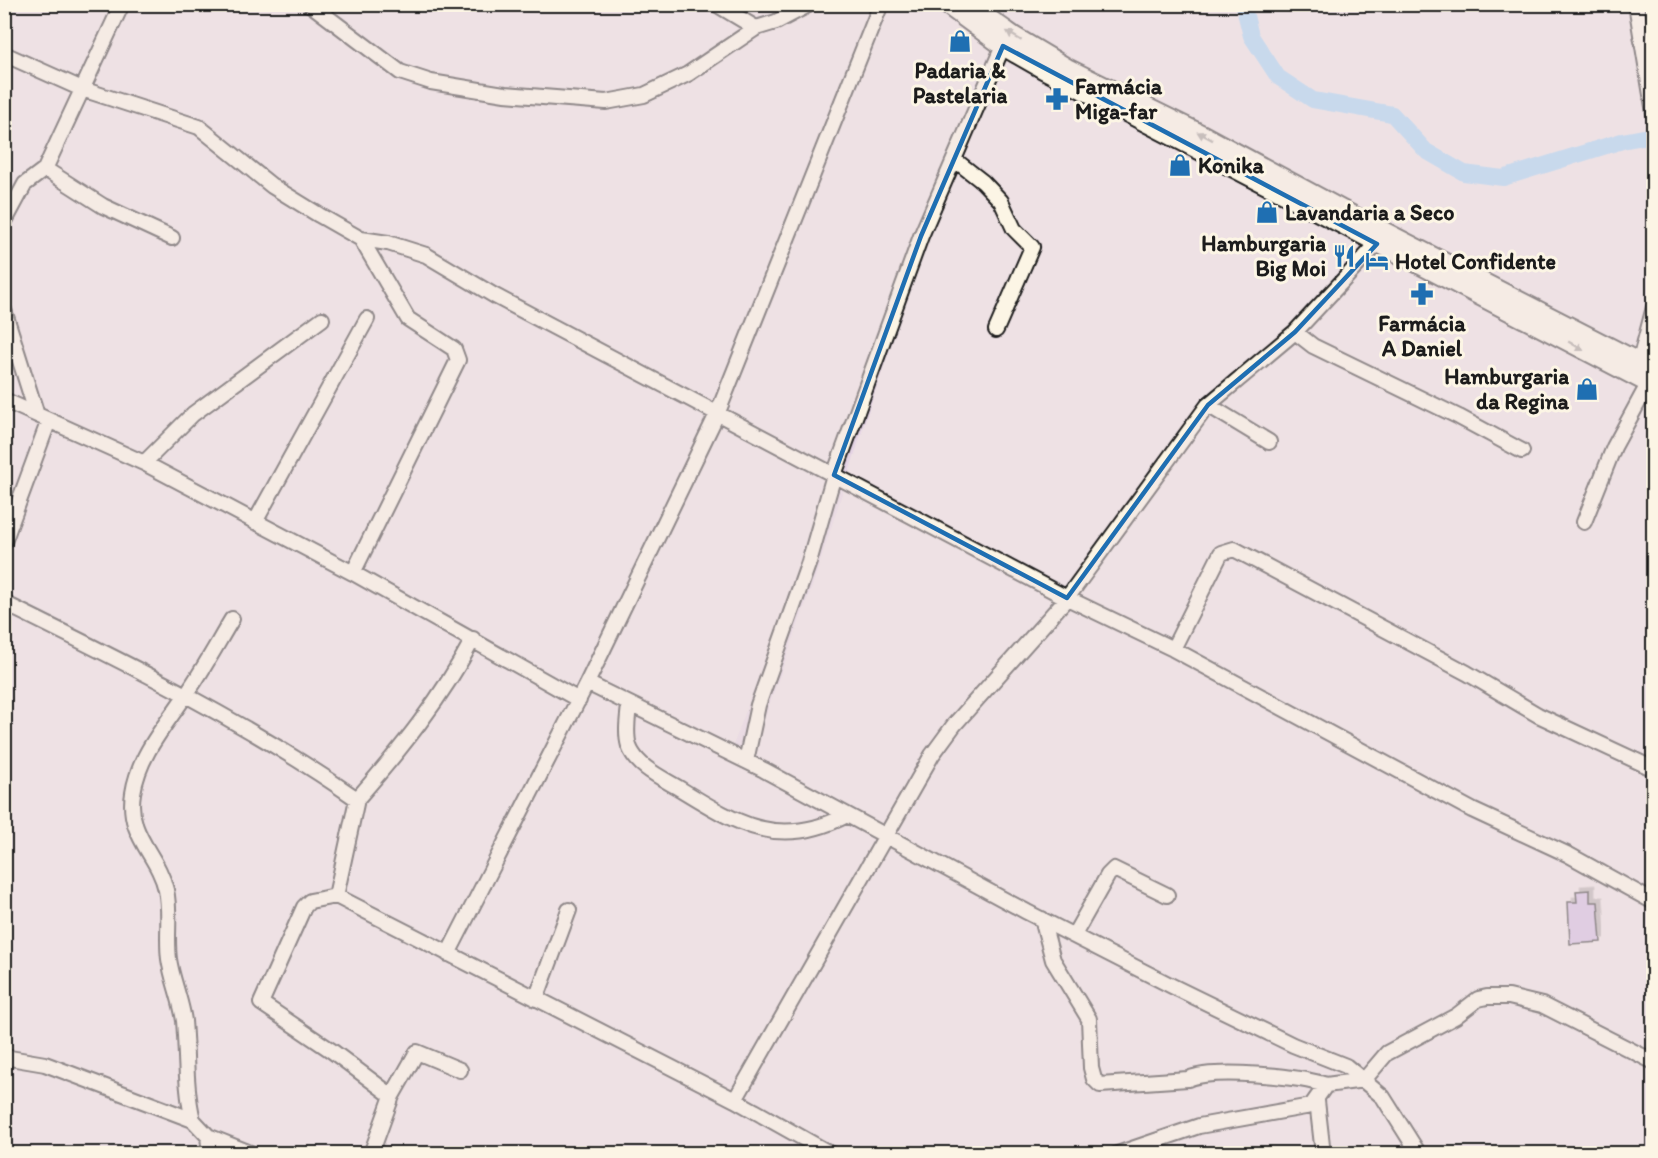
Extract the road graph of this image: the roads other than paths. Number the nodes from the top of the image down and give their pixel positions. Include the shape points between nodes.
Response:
1 (122, 4) edge
2 (310, 4) edge
3 (716, 4) edge
4 (810, 4) edge
5 (881, 4) edge
6 (946, 4) edge
7 (968, 4) edge
8 (1636, 4) edge
9 (756, 28) junction
10 (1003, 46) junction
11 (4, 54) edge
12 (82, 89) junction
13 (1653, 113) edge
14 (955, 160) junction
15 (45, 169) junction
16 (4, 223) edge
17 (172, 238) dead end
18 (361, 238) junction
19 (1377, 244) junction
20 (1653, 307) edge
21 (4, 310) edge
22 (322, 319) dead end
23 (367, 319) dead end
24 (996, 330) dead end
25 (1294, 332) junction
26 (1609, 356) junction
27 (1649, 365) edge
28 (1651, 389) edge
29 (4, 399) edge
30 (1208, 405) junction
31 (718, 412) junction
32 (43, 417) junction
33 (1269, 442) dead end
34 (1522, 451) dead end
35 (144, 463) junction
36 (834, 475) junction
37 (255, 522) junction
38 (1584, 522) dead end
39 (4, 542) edge
40 (353, 573) junction
41 (1067, 598) junction
42 (4, 603) edge
43 (232, 619) dead end
44 (473, 639) junction
45 (1173, 649) junction
46 (587, 683) junction
47 (187, 693) junction
48 (579, 700) junction
49 (629, 705) junction
50 (746, 761) junction
51 (1653, 769) edge
52 (357, 799) junction
53 (847, 815) junction
54 (886, 836) junction
55 (1167, 895) dead end
56 (336, 896) junction
57 (1653, 902) edge
58 (569, 910) dead end
59 (1042, 919) junction
60 (1074, 935) junction
61 (448, 954) junction
62 (536, 999) junction
63 (4, 1057) edge
64 (1653, 1062) edge
65 (460, 1071) dead end
66 (1364, 1080) junction
67 (1326, 1085) junction
68 (392, 1096) junction
69 (735, 1100) junction
70 (1317, 1101) junction
71 (194, 1120) junction
72 (208, 1136) junction
73 (210, 1154) edge
74 (253, 1154) edge
75 (371, 1154) edge
76 (831, 1154) edge
77 (1117, 1154) edge
78 (1323, 1154) edge
79 (1419, 1154) edge

1 - 12 street
2 - 9 street via 400,72 431,82 505,94 606,102 644,95 688,74
3 - 9 street
4 - 9 street
5 - 31 street
6 - 10 main road
26 -> 7 main road via 1201,134 1067,68
8 - 13 street
10 - 14 street
10 - 19 main road
11 - 12 street
12 - 15 street
12 - 18 street via 199,126 272,186
14 - 24 street via 983,182 1000,201 1014,229 1031,244
14 - 36 street via 921,236
15 - 16 street via 26,184
15 - 17 street via 103,206
18 - 31 street via 426,255 495,296
18 - 40 street via 408,320 454,350 458,360
19 - 25 street
19 -> 26 main road via 1553,333
20 - 27 street
21 - 32 street
22 - 35 street via 193,414
23 - 37 street
25 - 30 street
25 - 34 street via 1313,346
26 - 27 main road
26 - 28 main road
28 - 38 street via 1614,447
29 - 32 street
30 - 33 street
30 - 41 street
31 - 36 street
31 - 46 street
32 - 35 street
32 - 39 street
35 - 37 street
36 - 41 street
36 - 50 street via 809,562 758,705
37 - 40 street
40 - 44 street
41 - 45 street
41 - 54 street via 954,725 932,755
42 - 47 street
43 - 47 street
44 - 48 street
44 - 52 street via 454,676 426,716
45 - 51 street via 1221,553 1234,549 1538,715
45 - 57 street via 1472,810 1569,855
46 - 48 street
46 - 49 street
47 - 52 street via 313,767
47 - 71 street via 157,734 138,771 132,810 142,846 164,885 168,902 169,959 181,1003 187,1096
48 - 61 street
49 - 50 street
49 - 53 street via 629,745 636,758 657,776 723,816 774,832 817,829
50 - 53 street
52 - 56 street
53 - 54 street
54 - 59 street
54 - 69 street
55 - 60 street via 1114,869
56 - 61 street
56 - 68 street via 310,901 304,908 261,1003
58 - 62 street
59 - 60 street
59 - 67 street via 1053,960 1089,1019 1091,1068 1100,1085 1200,1075 1270,1075
60 - 66 street via 1283,1040 1346,1066
61 - 62 street
62 - 69 street
63 - 71 street via 45,1064
64 - 66 street via 1542,1005 1509,997 1487,997 1387,1053
65 - 68 street via 417,1052
66 - 67 street
66 - 79 street via 1388,1105
67 - 70 street
68 - 75 street
69 - 76 street
70 - 77 street via 1311,1106 1199,1126
70 - 78 street
71 - 72 street
72 - 73 street
72 - 74 street

